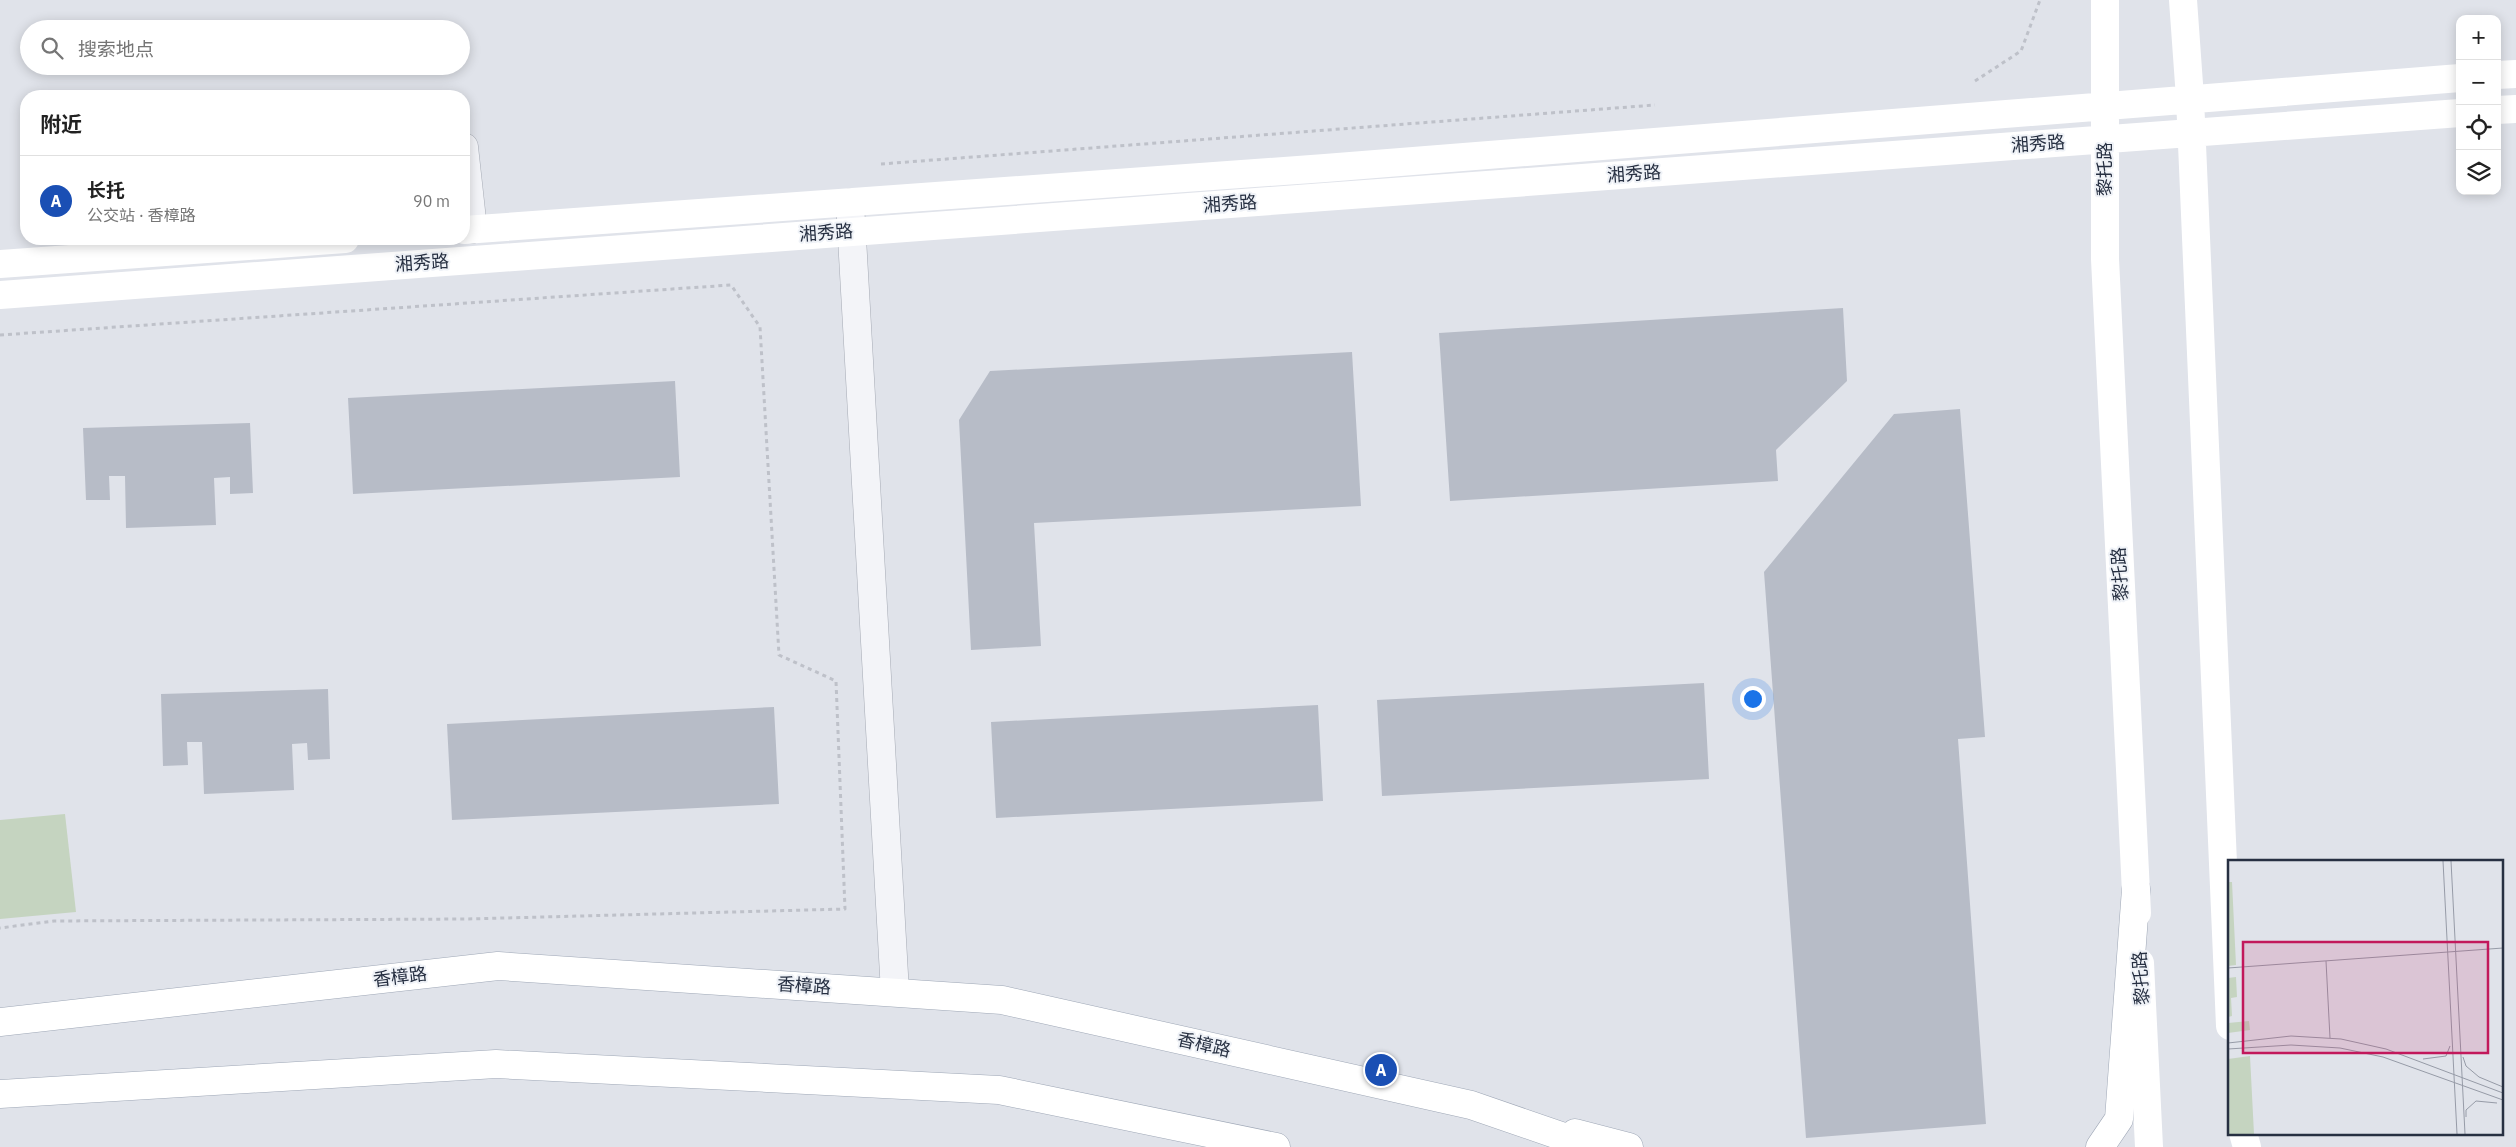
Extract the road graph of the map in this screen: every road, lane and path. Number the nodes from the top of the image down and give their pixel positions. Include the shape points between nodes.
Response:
1 (2040, 0) edge
2 (2105, 0) edge
3 (2183, 0) edge
4 (2516, 74) edge
5 (2501, 75) edge
6 (2456, 78) edge
7 (1966, 82) dead end
8 (2190, 98) junction
9 (1659, 105) dead end
10 (2105, 105) junction
11 (2516, 108) edge
12 (2501, 110) edge
13 (2456, 113) edge
14 (2191, 132) junction
15 (2104, 139) junction
16 (876, 164) dead end
17 (850, 203) junction
18 (470, 230) edge
19 (852, 231) junction
20 (262, 245) edge
21 (0, 264) edge
22 (0, 295) edge
23 (0, 335) edge
24 (2136, 889) junction
25 (0, 928) edge
26 (2228, 980) edge
27 (895, 992) junction
28 (0, 1022) edge
29 (0, 1094) edge
30 (1472, 1105) junction
31 (2234, 1134) edge
32 (2243, 1134) edge
33 (1276, 1147) edge
34 (1593, 1147) edge
35 (1629, 1147) edge
36 (2100, 1147) edge
37 (2149, 1147) edge
38 (2235, 1147) edge
39 (2247, 1147) edge

1 - 7 path via 2021,51 1976,81
2 - 10 main road, 黎托路
3 - 8 main road
4 - 5 main road
6 - 8 main road, 湘秀路
8 - 10 main road, 湘秀路
8 - 14 main road
9 - 16 path
10 - 15 main road, 黎托路
10 - 17 main road, 湘秀路
11 - 12 main road
13 - 14 main road, 湘秀路
14 - 15 main road, 湘秀路
14 - 26 main road
15 - 19 main road, 湘秀路
15 - 24 main road, 黎托路 via 2104,260
17 - 18 main road, 湘秀路
17 - 19 street
19 - 22 main road, 湘秀路
19 - 27 street
20 - 21 main road
23 - 25 path via 732,284 760,327 779,655 836,681 845,909 466,919 54,920
24 - 36 main road via 2120,1119
24 - 37 main road, 黎托路
27 - 28 main road, 香樟路 via 498,966
27 - 30 main road, 香樟路 via 1002,1000
29 - 33 main road via 496,1064 999,1090
30 - 34 main road, 香樟路
30 - 35 main road
31 - 38 main road
32 - 39 main road

